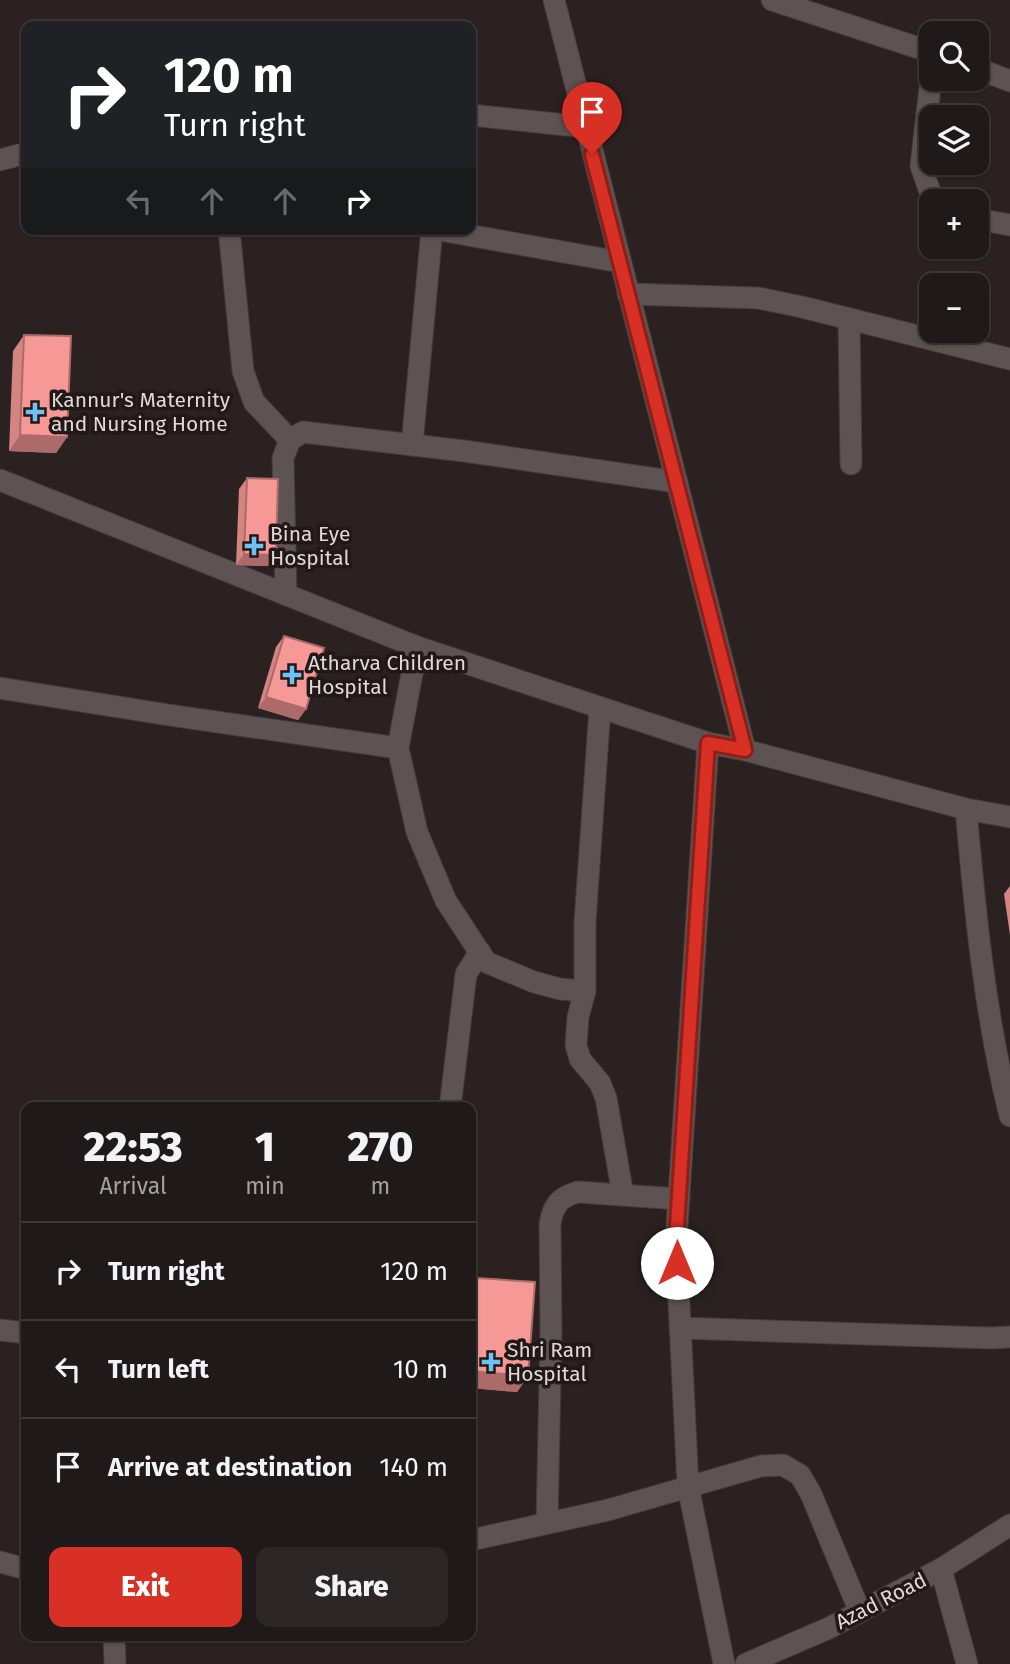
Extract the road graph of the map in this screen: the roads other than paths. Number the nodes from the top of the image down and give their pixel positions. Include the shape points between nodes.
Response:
1 (555, 0) edge
2 (772, 0) edge
3 (919, 48) edge
4 (989, 73) edge
5 (1010, 81) edge
6 (930, 91) edge
7 (476, 116) edge
8 (585, 127) junction
9 (21, 154) edge
10 (0, 160) edge
11 (929, 189) edge
12 (989, 221) edge
13 (1010, 225) edge
14 (230, 235) edge
15 (432, 235) edge
16 (467, 235) edge
17 (620, 262) junction
18 (628, 294) junction
19 (849, 319) junction
20 (1010, 359) edge
21 (290, 440) junction
22 (412, 444) junction
23 (851, 464) dead end
24 (0, 480) edge
25 (677, 482) junction
26 (286, 595) junction
27 (417, 647) junction
28 (0, 688) edge
29 (600, 708) junction
30 (708, 743) junction
31 (398, 748) junction
32 (745, 750) junction
33 (966, 809) junction
34 (1010, 817) edge
35 (480, 952) junction
36 (585, 991) junction
37 (451, 1102) edge
38 (1010, 1115) edge
39 (623, 1195) junction
40 (679, 1199) junction
41 (680, 1328) junction
42 (0, 1330) edge
43 (21, 1332) edge
44 (1010, 1337) edge
45 (688, 1486) junction
46 (547, 1523) junction
47 (1010, 1525) edge
48 (476, 1539) edge
49 (0, 1562) edge
50 (21, 1568) edge
51 (941, 1569) junction
52 (860, 1612) junction
53 (114, 1641) edge
54 (115, 1664) edge
55 (724, 1664) edge
56 (746, 1664) edge
57 (967, 1664) edge

1 - 8 street
2 - 3 street
4 - 5 street
6 - 11 street via 921,166
7 - 8 street
8 - 17 street
9 - 10 street
12 - 13 street
14 - 21 street via 243,371 254,402
15 - 22 street
16 - 17 street
17 - 18 street
18 - 19 street via 758,298
18 - 25 street
19 - 20 street
19 - 23 street
21 - 22 street via 303,432
21 - 26 street via 283,458
22 - 25 street
24 - 26 street
25 - 32 street
26 - 27 street
27 - 29 street
27 - 31 street
28 - 31 street
29 - 30 street
29 - 36 street via 585,922
30 - 32 street
30 - 40 street
31 - 35 street via 417,832 446,901
32 - 33 street
33 - 34 street
33 - 38 street via 977,934
35 - 36 street via 486,962 534,982
35 - 37 street via 466,974
36 - 39 street via 576,1045 606,1098
39 - 40 street
39 - 46 street via 578,1192 565,1196 553,1208
40 - 41 street
41 - 44 street
41 - 45 street
42 - 43 street
45 - 46 street
45 - 52 street via 761,1466 783,1465 800,1475
45 - 55 street
46 - 48 street
47 - 51 street, Azad Road
49 - 50 street
51 - 52 street, Azad Road
51 - 57 street
52 - 56 street, Azad Road
53 - 54 street

